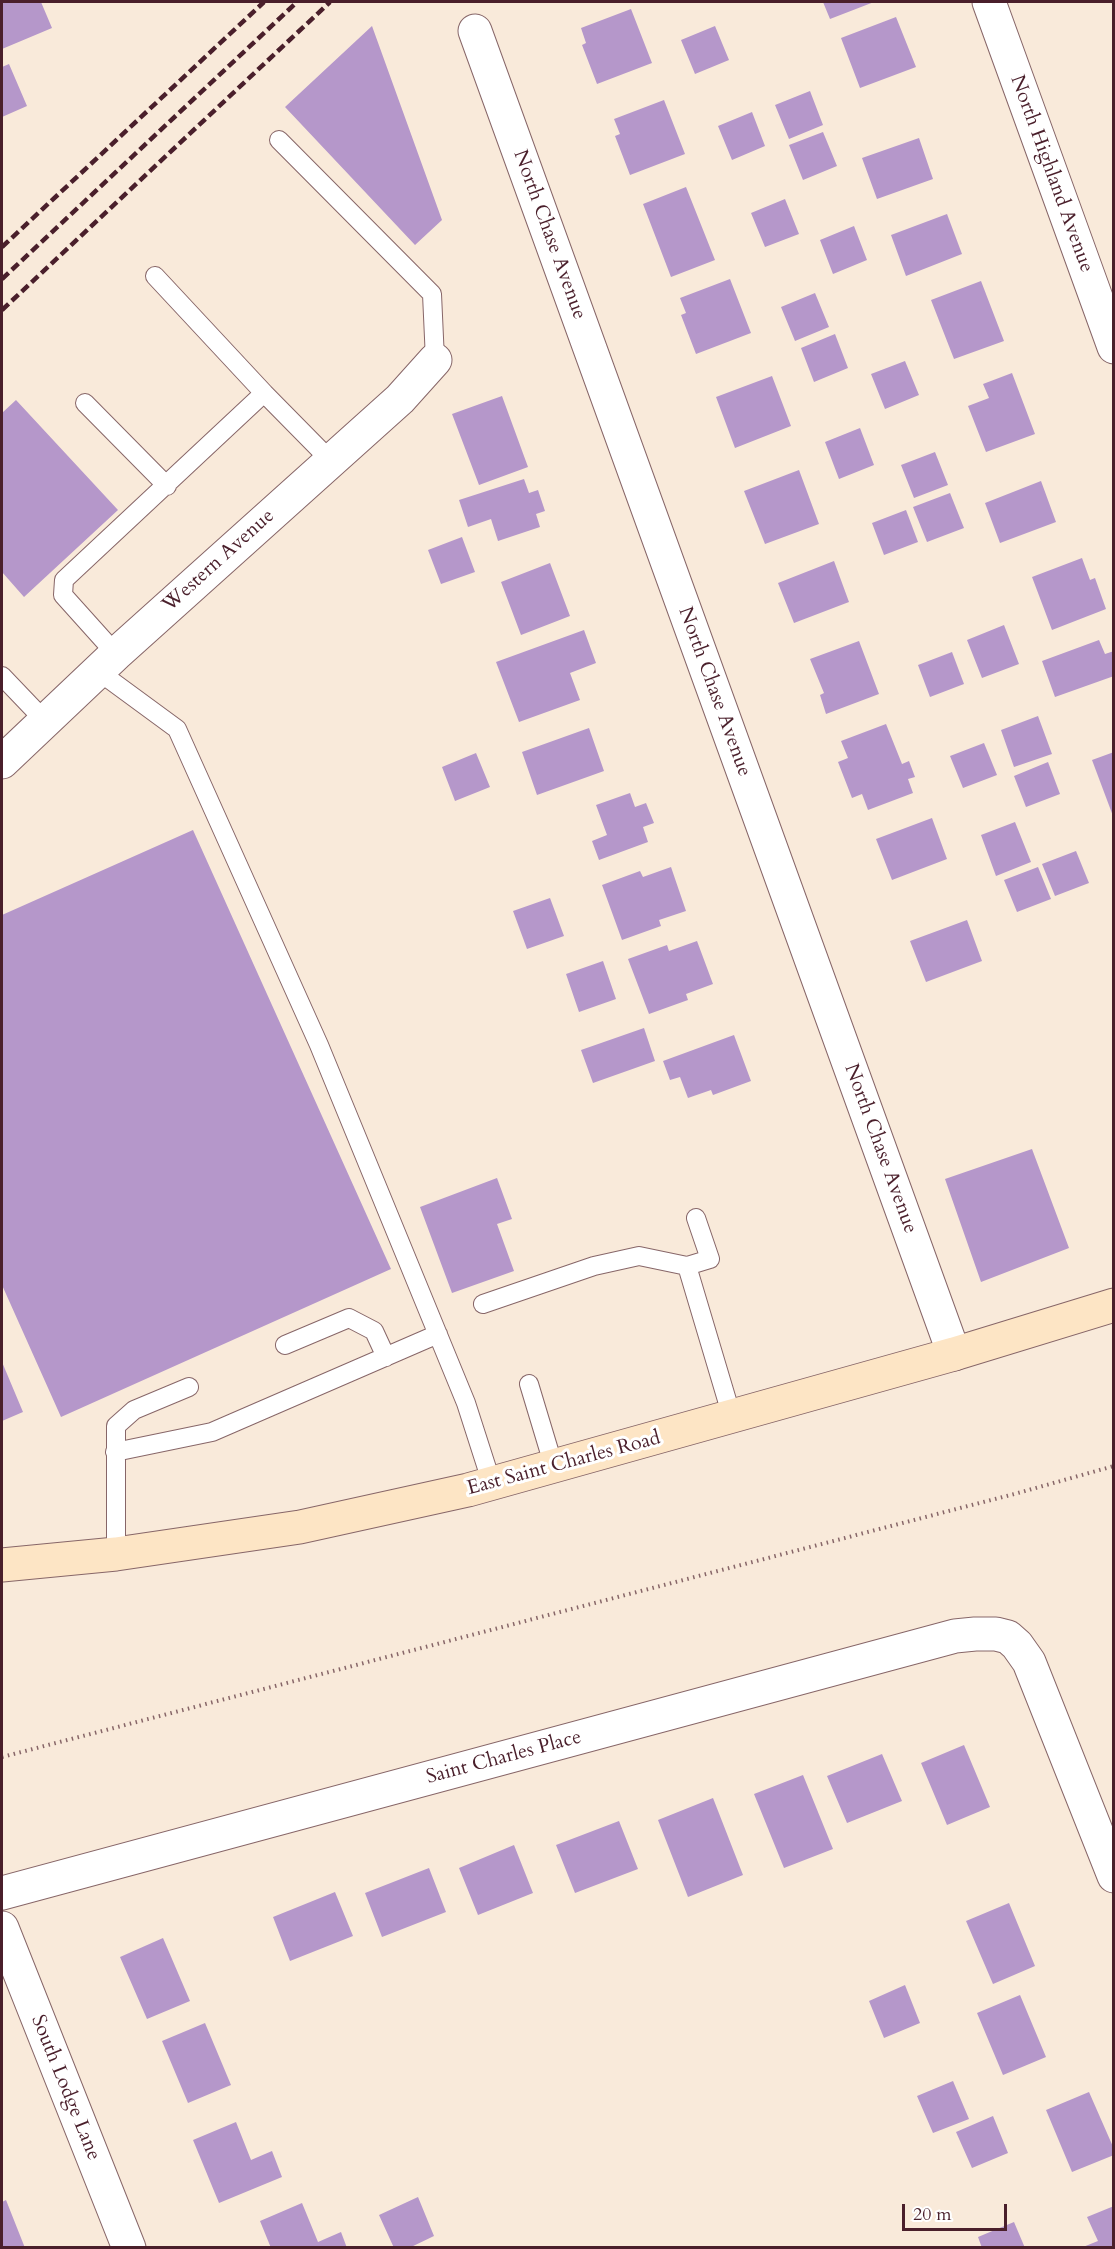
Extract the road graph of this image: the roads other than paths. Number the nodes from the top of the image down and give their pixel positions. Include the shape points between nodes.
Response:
1 (989, 2) edge
2 (475, 31) dead end
3 (279, 140) dead end
4 (155, 276) dead end
5 (1113, 347) edge
6 (435, 360) joint
7 (264, 393) junction
8 (86, 403) dead end
9 (331, 461) junction
10 (167, 486) junction
11 (107, 662) junction
12 (2, 676) edge
13 (45, 721) junction
14 (2, 762) edge
15 (696, 1218) dead end
16 (687, 1266) junction
17 (483, 1304) dead end
18 (1113, 1305) edge
19 (438, 1335) junction
20 (285, 1346) dead end
21 (954, 1354) junction
22 (386, 1357) junction
23 (529, 1384) dead end
24 (189, 1387) dead end
25 (732, 1418) junction
26 (115, 1452) junction
27 (554, 1467) junction
28 (492, 1484) junction
29 (117, 1554) junction
30 (2, 1565) edge
31 (1113, 1876) edge
32 (2, 1893) edge
33 (2, 1928) edge
34 (129, 2247) edge

1 - 5 street, North Highland Avenue
2 - 21 street, North Chase Avenue
3 - 6 lane via 432,294
4 - 7 lane
6 - 9 street, Western Avenue via 400,399
7 - 9 lane
7 - 10 lane
8 - 10 lane
9 - 11 street, Western Avenue
10 - 11 lane via 64,580 63,595
11 - 13 street, Western Avenue
11 - 19 lane via 177,729 319,1045
12 - 13 lane
13 - 14 street, Western Avenue
15 - 16 lane via 710,1259
16 - 17 lane via 639,1256 594,1266
16 - 25 lane
18 - 21 main road, East Saint Charles Road
19 - 22 lane
19 - 28 lane via 466,1403
20 - 22 lane via 349,1318 374,1331
21 - 25 main road, East Saint Charles Road
22 - 26 lane via 212,1432
23 - 27 lane
24 - 26 lane via 134,1410 116,1426
25 - 27 main road, East Saint Charles Road
26 - 29 lane
27 - 28 main road, East Saint Charles Road
28 - 29 main road, East Saint Charles Road via 300,1527
29 - 30 main road, East Saint Charles Road
31 - 32 street, Saint Charles Place via 1029,1662 1008,1636 975,1634 955,1636
33 - 34 street, South Lodge Lane

